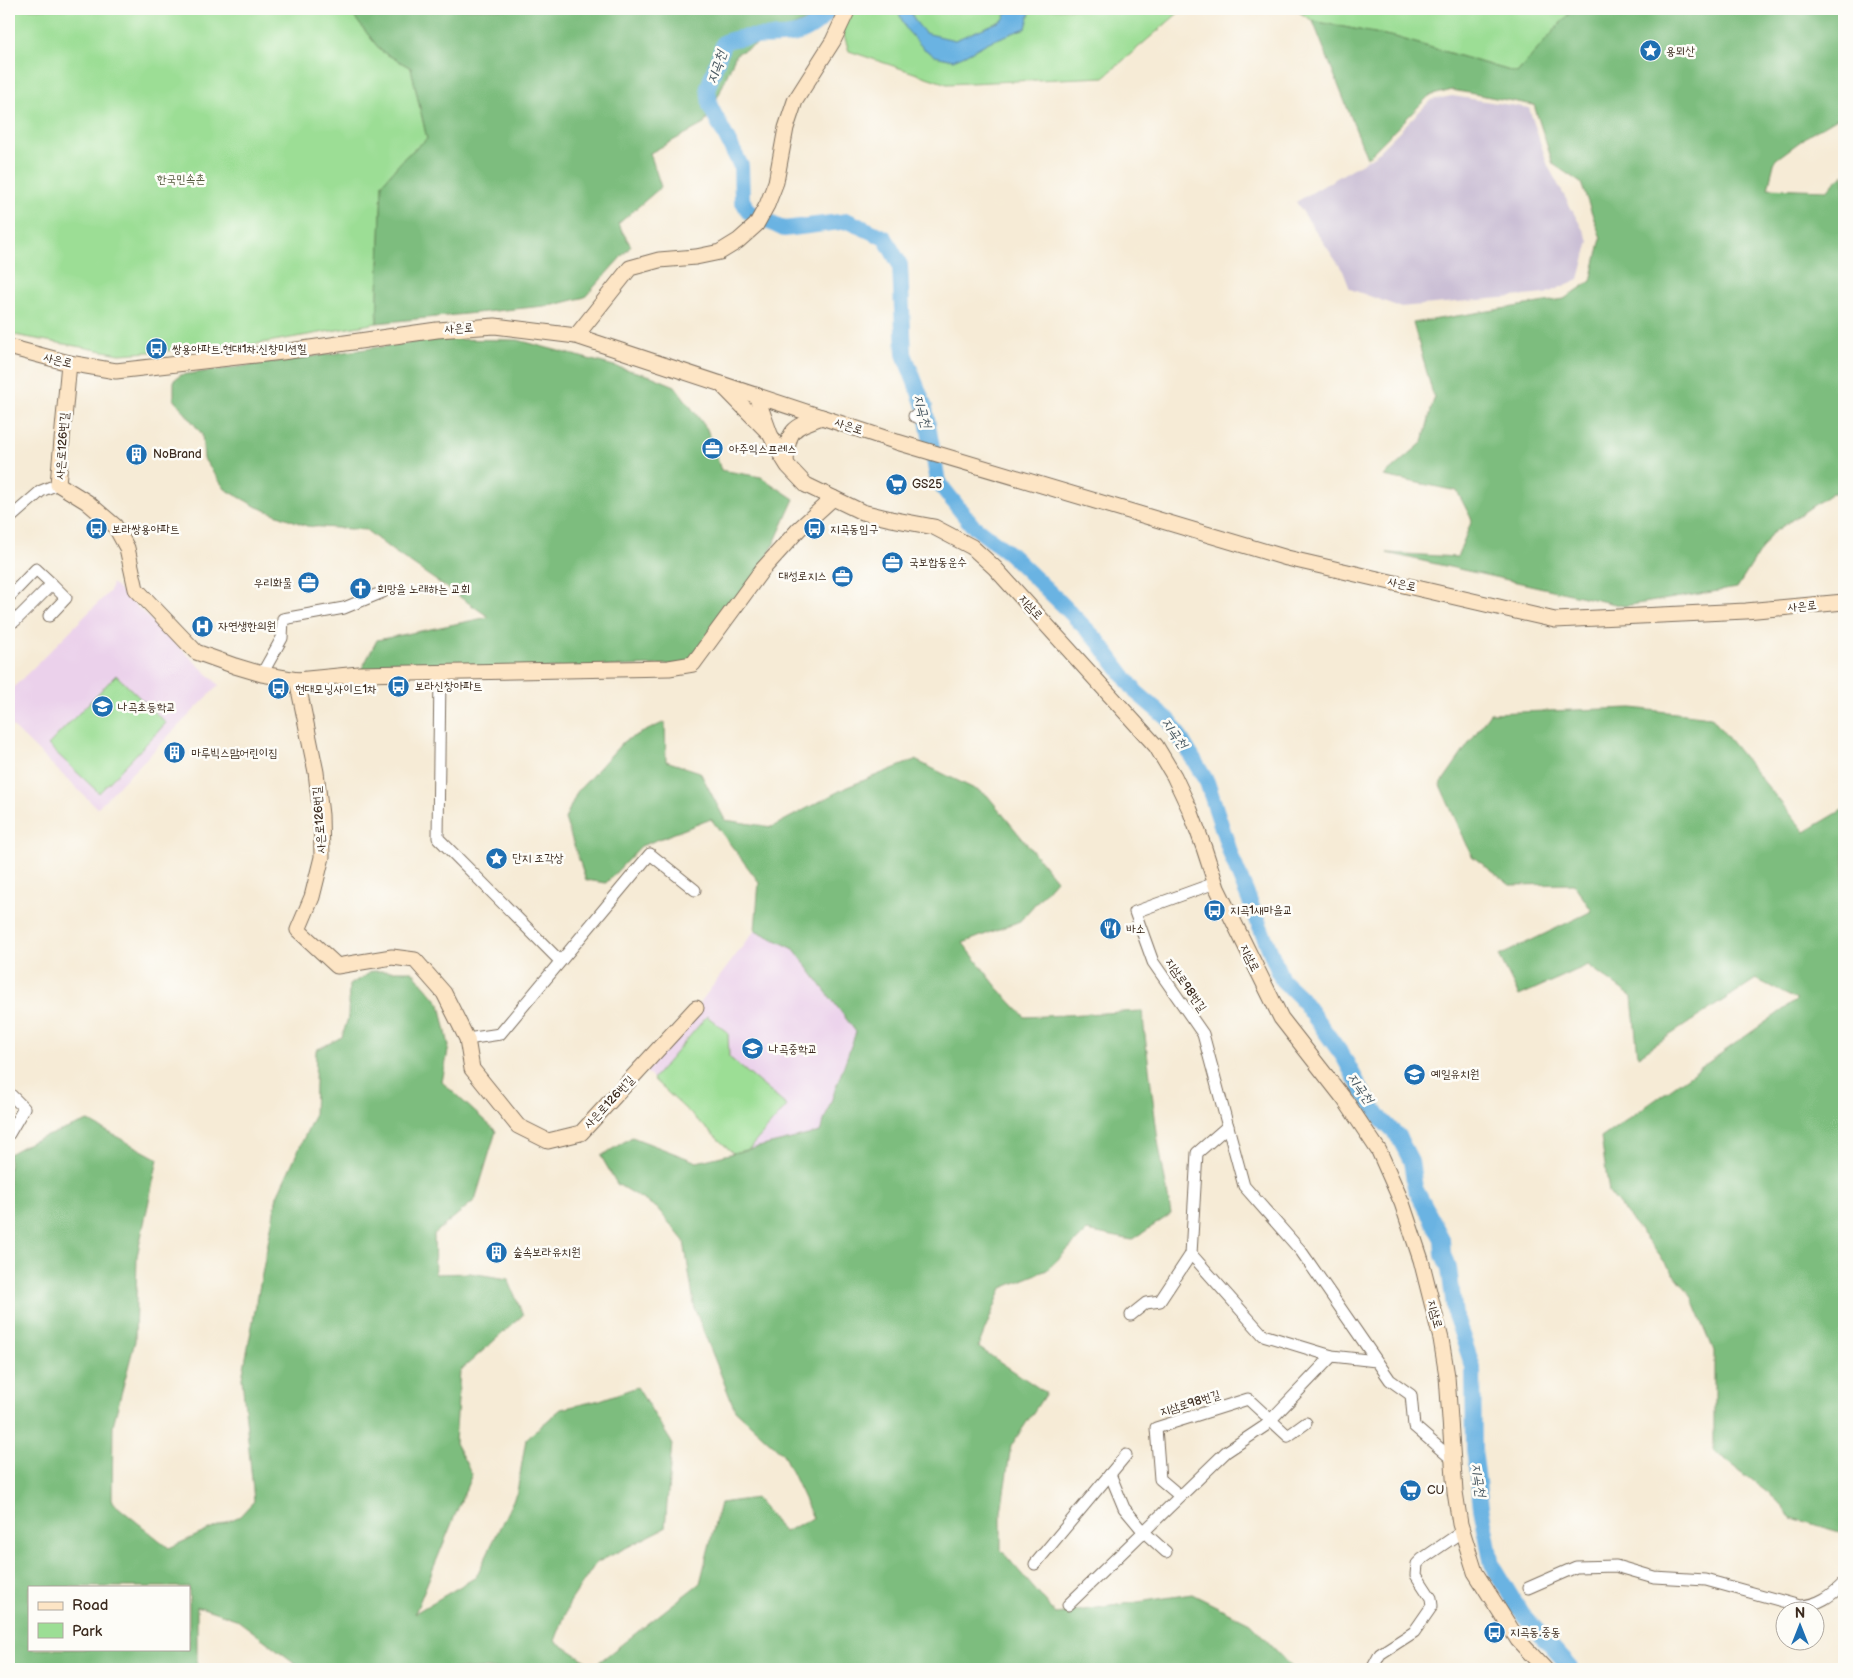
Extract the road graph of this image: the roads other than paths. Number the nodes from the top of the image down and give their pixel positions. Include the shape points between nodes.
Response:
1 (848, 9) edge
2 (576, 336) junction
3 (9, 347) edge
4 (69, 363) junction
5 (720, 383) junction
6 (756, 395) junction
7 (822, 417) junction
8 (770, 434) junction
9 (786, 462) junction
10 (58, 484) junction
11 (832, 498) junction
12 (9, 518) edge
13 (52, 584) junction
14 (383, 592) dead end
15 (9, 597) edge
16 (1844, 602) edge
17 (9, 614) edge
18 (49, 616) dead end
19 (440, 673) junction
20 (262, 674) junction
21 (297, 680) junction
22 (1215, 883) junction
23 (695, 890) dead end
24 (560, 961) junction
25 (696, 1008) dead end
26 (467, 1039) junction
27 (9, 1093) edge
28 (1228, 1126) junction
29 (9, 1134) edge
30 (1191, 1254) junction
31 (1131, 1315) dead end
32 (1332, 1356) junction
33 (1376, 1360) junction
34 (1270, 1420) junction
35 (1306, 1424) dead end
36 (1126, 1455) dead end
37 (1453, 1460) junction
38 (1110, 1474) junction
39 (1180, 1496) junction
40 (1462, 1531) junction
41 (1144, 1532) junction
42 (1166, 1552) dead end
43 (1035, 1564) dead end
44 (1844, 1583) edge
45 (1528, 1588) dead end
46 (1068, 1605) dead end
47 (1372, 1669) edge
48 (1545, 1669) edge

1 - 2 street via 833,41 795,101 786,128 776,182 756,225 720,252 659,260 630,268
2 - 4 street, 사은로 via 495,326 437,330 116,371
2 - 5 street, 사은로
3 - 4 street, 사은로
4 - 10 street, 사은로126번길
5 - 6 street, 사은로
5 - 8 street
6 - 7 street, 사은로
6 - 8 street, 지삼로
7 - 9 street via 795,429 787,444
7 - 16 street, 사은로 via 1287,558 1555,620
8 - 9 street, 지삼로
9 - 11 street, 지삼로 via 806,485
10 - 12 street via 41,491
10 - 20 street, 사은로126번길 via 88,502 115,526 127,548 136,588 196,652
11 - 19 street via 798,529 762,570 693,664 669,668
11 - 22 street, 지삼로 via 862,512 934,527 972,547 995,568 1156,746 1190,810
13 - 15 street via 36,569
13 - 17 street via 15,621
13 - 18 street via 66,598
14 - 20 street via 344,608 283,619 282,638
19 - 21 street via 359,674
19 - 24 street via 438,838
20 - 21 street, 사은로126번길
21 - 26 street, 사은로126번길 via 316,772 322,857 312,897 298,930 337,966 392,957 415,960 444,993
22 - 28 street, 지삼로98번길 via 1135,912 1153,962 1203,1034
22 - 37 street, 지삼로 via 1282,1018 1379,1151 1402,1202 1441,1338 1448,1376
23 - 24 street via 650,854
24 - 26 street via 500,1034
25 - 26 street, 사은로126번길 via 581,1133 548,1141 518,1126 472,1069
27 - 29 street via 24,1108
28 - 30 street via 1197,1152
28 - 33 street, 지삼로98번길 via 1244,1186 1301,1251
30 - 31 street via 1160,1301 1146,1303
30 - 32 street via 1263,1335
32 - 33 street
32 - 34 street
33 - 37 street, 지삼로98번길 via 1390,1380 1411,1395 1414,1426
34 - 35 street, 지삼로98번길 via 1288,1436
34 - 39 street via 1226,1452
34 - 39 street, 지삼로98번길 via 1248,1399 1156,1428 1160,1479
36 - 38 street
37 - 40 street, 지삼로 via 1454,1492
38 - 41 street via 1124,1508
38 - 43 street
39 - 41 street
40 - 47 street via 1417,1564 1416,1575 1431,1598 1432,1606 1414,1632 1380,1654
40 - 48 street, 지삼로 via 1476,1572 1518,1640
41 - 42 street
41 - 46 street
44 - 45 street via 1831,1596 1811,1606 1800,1606 1706,1580 1654,1577 1616,1566 1576,1568

